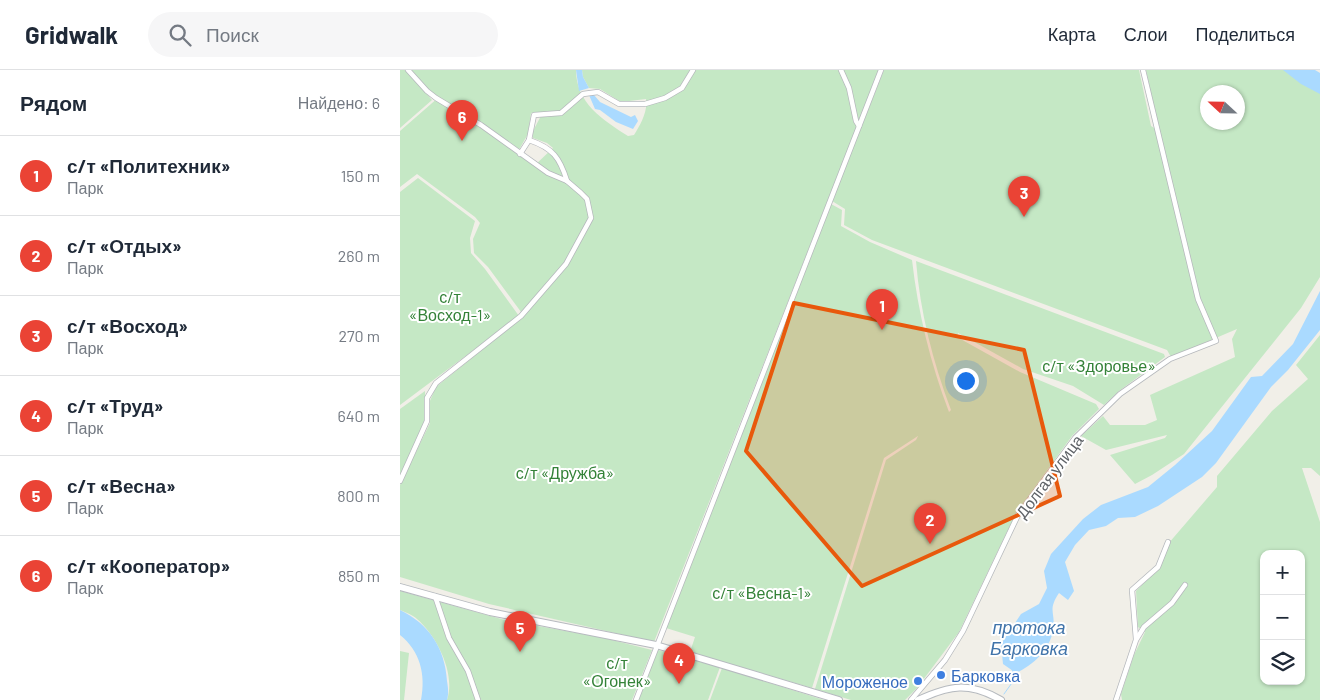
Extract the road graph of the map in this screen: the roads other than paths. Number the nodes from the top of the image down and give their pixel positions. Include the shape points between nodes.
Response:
1 (408, 70) edge
2 (693, 70) edge
3 (841, 70) edge
4 (881, 70) edge
5 (1143, 70) edge
6 (859, 126) junction
7 (529, 140) junction
8 (520, 154) junction
9 (566, 181) junction
10 (400, 482) edge
11 (1168, 542) dead end
12 (1185, 585) dead end
13 (400, 587) edge
14 (435, 596) junction
15 (1136, 640) junction
16 (656, 645) junction
17 (478, 700) edge
18 (636, 700) edge
19 (839, 700) edge
20 (910, 700) edge
21 (918, 700) edge
22 (1001, 700) edge
23 (1116, 700) edge

1 - 8 street via 427,91
2 - 7 street via 682,88 645,104 619,104 598,92 583,94 561,113 534,115
3 - 6 street
4 - 6 street
5 - 20 street, Долгая улица via 1198,299 1216,341 1170,359 1120,394 1075,438 1018,514 963,631 945,660
6 - 16 street
7 - 8 street
7 - 9 street via 548,147 563,168
8 - 9 street
9 - 10 street via 587,199 591,218 579,242 566,264 521,316 436,383 427,398 427,421
11 - 15 street via 1158,567 1132,590
12 - 15 street via 1172,603 1144,626
13 - 14 main road
14 - 16 main road via 490,612
14 - 17 street via 448,638 468,671
15 - 23 street
16 - 18 street
16 - 19 main road
21 - 22 main road via 943,688 957,686 972,688

